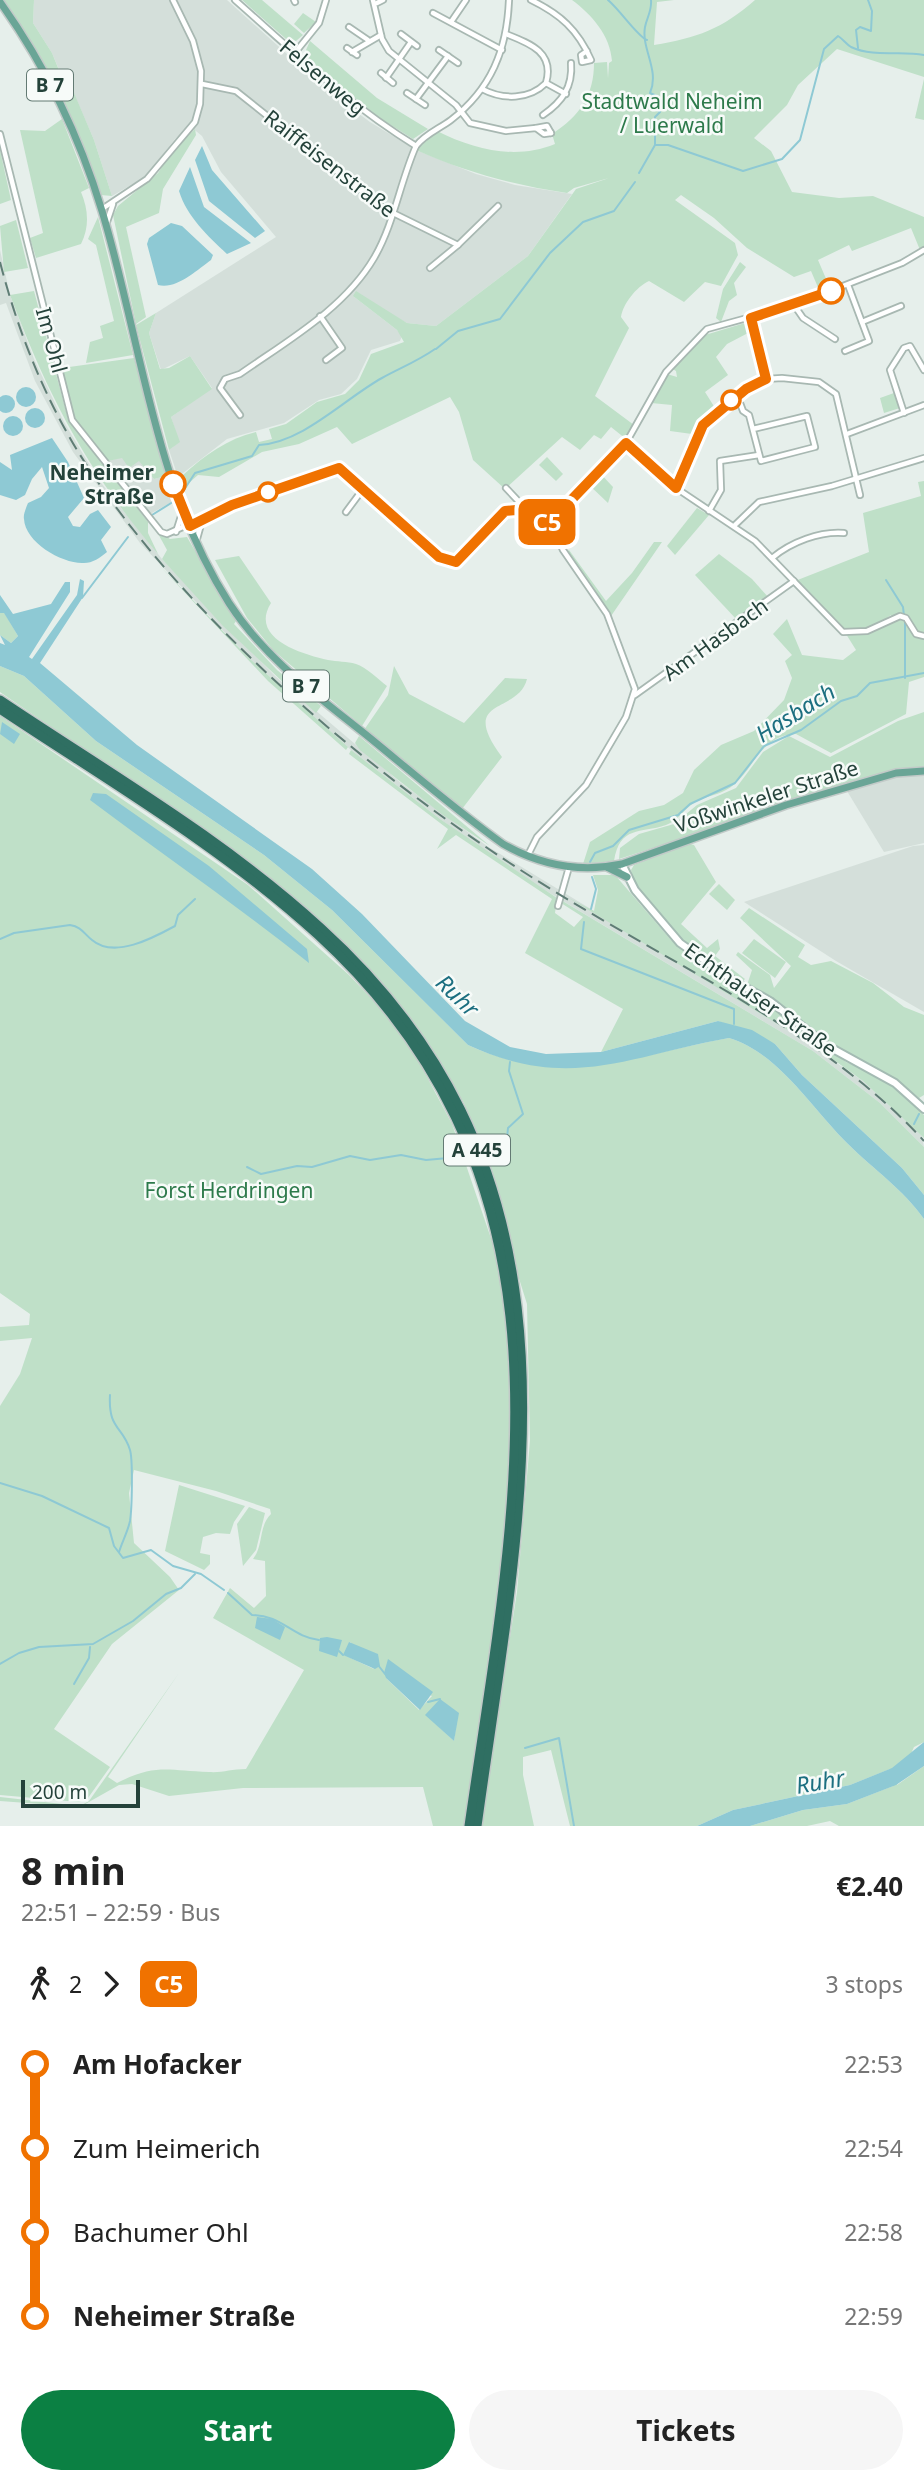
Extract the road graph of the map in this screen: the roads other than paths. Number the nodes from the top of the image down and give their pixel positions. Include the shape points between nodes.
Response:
1 (173, 0) edge
2 (235, 0) edge
3 (326, 0) edge
4 (383, 0) edge
5 (466, 0) edge
6 (502, 0) edge
7 (531, 0) edge
8 (509, 1) edge
9 (0, 2) edge
10 (375, 2) edge
11 (433, 13) dead end
12 (451, 22) junction
13 (349, 27) dead end
14 (401, 34) dead end
15 (506, 34) junction
16 (381, 35) junction
17 (368, 40) junction
18 (411, 42) junction
19 (417, 46) dead end
20 (347, 48) dead end
21 (439, 50) dead end
22 (502, 50) junction
23 (587, 51) dead end
24 (294, 54) junction
25 (448, 56) junction
26 (398, 61) junction
27 (572, 63) dead end
28 (458, 64) dead end
29 (381, 74) dead end
30 (387, 78) junction
31 (393, 83) dead end
32 (428, 83) junction
33 (546, 83) junction
34 (202, 84) junction
35 (482, 89) junction
36 (407, 93) dead end
37 (566, 94) junction
38 (416, 99) junction
39 (425, 105) dead end
40 (460, 112) junction
41 (543, 115) dead end
42 (536, 128) dead end
43 (0, 134) edge
44 (416, 146) junction
45 (114, 202) junction
46 (498, 206) dead end
47 (102, 210) junction
48 (392, 214) junction
49 (106, 227) junction
50 (458, 245) junction
51 (924, 250) edge
52 (430, 268) dead end
53 (848, 285) junction
54 (794, 305) junction
55 (901, 306) dead end
56 (320, 316) junction
57 (751, 318) junction
58 (862, 322) junction
59 (835, 339) dead end
60 (845, 351) dead end
61 (326, 360) dead end
62 (924, 370) edge
63 (766, 379) junction
64 (737, 395) junction
65 (924, 405) edge
66 (904, 413) junction
67 (240, 415) dead end
68 (753, 429) junction
69 (847, 434) junction
70 (626, 443) junction
71 (759, 455) junction
72 (924, 458) edge
73 (855, 478) junction
74 (506, 488) dead end
75 (676, 488) junction
76 (363, 489) junction
77 (860, 495) dead end
78 (182, 508) junction
79 (709, 511) junction
80 (346, 512) dead end
81 (202, 520) junction
82 (536, 520) junction
83 (550, 521) junction
84 (190, 526) junction
85 (735, 526) junction
86 (176, 532) junction
87 (844, 533) dead end
88 (197, 543) junction
89 (772, 558) junction
90 (794, 581) junction
91 (924, 636) edge
92 (635, 695) junction
93 (0, 700) edge
94 (0, 709) edge
95 (924, 771) edge
96 (527, 856) junction
97 (622, 864) junction
98 (569, 867) junction
99 (606, 867) junction
100 (627, 877) junction
101 (558, 906) dead end
102 (923, 1104) edge
103 (469, 1826) edge
104 (477, 1826) edge

1 - 34 street via 198,57
2 - 24 street, Felsenweg
3 - 24 street via 318,23
4 - 10 street
5 - 12 street
6 - 8 street
7 - 23 street via 571,26
8 - 15 street
9 - 47 main road, B 7 via 44,72
10 - 16 street
11 - 12 street
12 - 22 street
13 - 17 street
14 - 18 street
15 - 22 street
15 - 33 street via 540,50 548,66
16 - 17 street
16 - 26 street
17 - 20 street via 355,53
18 - 19 street
18 - 26 street
21 - 25 street
22 - 35 street
24 - 44 street, Felsenweg via 373,120
25 - 28 street
25 - 32 street
26 - 30 street
26 - 32 street
27 - 37 street
29 - 30 street
30 - 31 street
32 - 38 street
32 - 40 street
33 - 35 street via 524,96
33 - 37 street
34 - 45 street via 192,128 147,179
34 - 48 street, Raiffeisenstraße via 228,87 247,98
35 - 40 street
36 - 38 street
37 - 41 street
38 - 39 street
40 - 42 street via 470,123 490,129
40 - 44 street
43 - 86 street, Im Ohl via 72,420 154,523 164,533
44 - 48 street
45 - 47 street
45 - 49 street
46 - 50 street
47 - 49 main road, B 7
48 - 50 street, Raiffeisenstraße
48 - 56 street via 375,258 351,290
49 - 78 main road, B 7 via 162,454
50 - 52 street
51 - 53 street
53 - 54 street
53 - 58 street
54 - 57 street
54 - 59 street via 803,318
55 - 58 street
56 - 61 street via 342,348
56 - 67 street via 240,374 225,379 220,388
57 - 63 street
57 - 70 street via 705,330 666,372
58 - 60 street via 869,341
62 - 66 street via 910,346 890,370
63 - 64 street
63 - 69 street via 830,387 840,402
64 - 68 street
64 - 75 street via 703,425
65 - 66 street
66 - 69 street
68 - 71 street
68 - 71 street via 807,416 815,443 812,450 765,461
69 - 73 street
70 - 75 street
70 - 83 street
71 - 79 street via 720,461 721,490
72 - 73 street
73 - 77 street
73 - 85 street via 759,502
74 - 82 street
75 - 79 street
76 - 80 street
76 - 81 street via 335,468
76 - 82 street via 450,563 464,556 505,511 516,510
78 - 84 main road, B 7
78 - 86 street
79 - 85 street
81 - 84 street
81 - 88 street
82 - 83 street
83 - 92 street, Am Hasbach via 563,550 607,614 635,684
84 - 86 street
84 - 88 main road, B 7
85 - 89 street
87 - 89 street via 795,542
88 - 96 main road, B 7 via 229,603 276,660 492,836
89 - 90 street
90 - 91 street via 843,632 867,631 900,616 916,634
90 - 92 street, Am Hasbach
92 - 96 street, Am Hasbach via 586,785 537,837
93 - 104 highway, A 445 via 223,848 323,930 405,1020 468,1128 492,1188 514,1278 525,1413 513,1577
94 - 103 highway, A 445 via 219,854 319,936 399,1025 462,1131 485,1191 505,1268 517,1402 516,1468 504,1589
95 - 97 main road, Voßwinkeler Straße / B 7 via 896,772 786,805
96 - 98 main road, B 7
97 - 99 main road, B 7
97 - 100 main road, Echthauser Straße
98 - 99 main road, B 7
98 - 101 street
99 - 100 main road
100 - 102 main road, Echthauser Straße via 688,950 770,1001 834,1050

